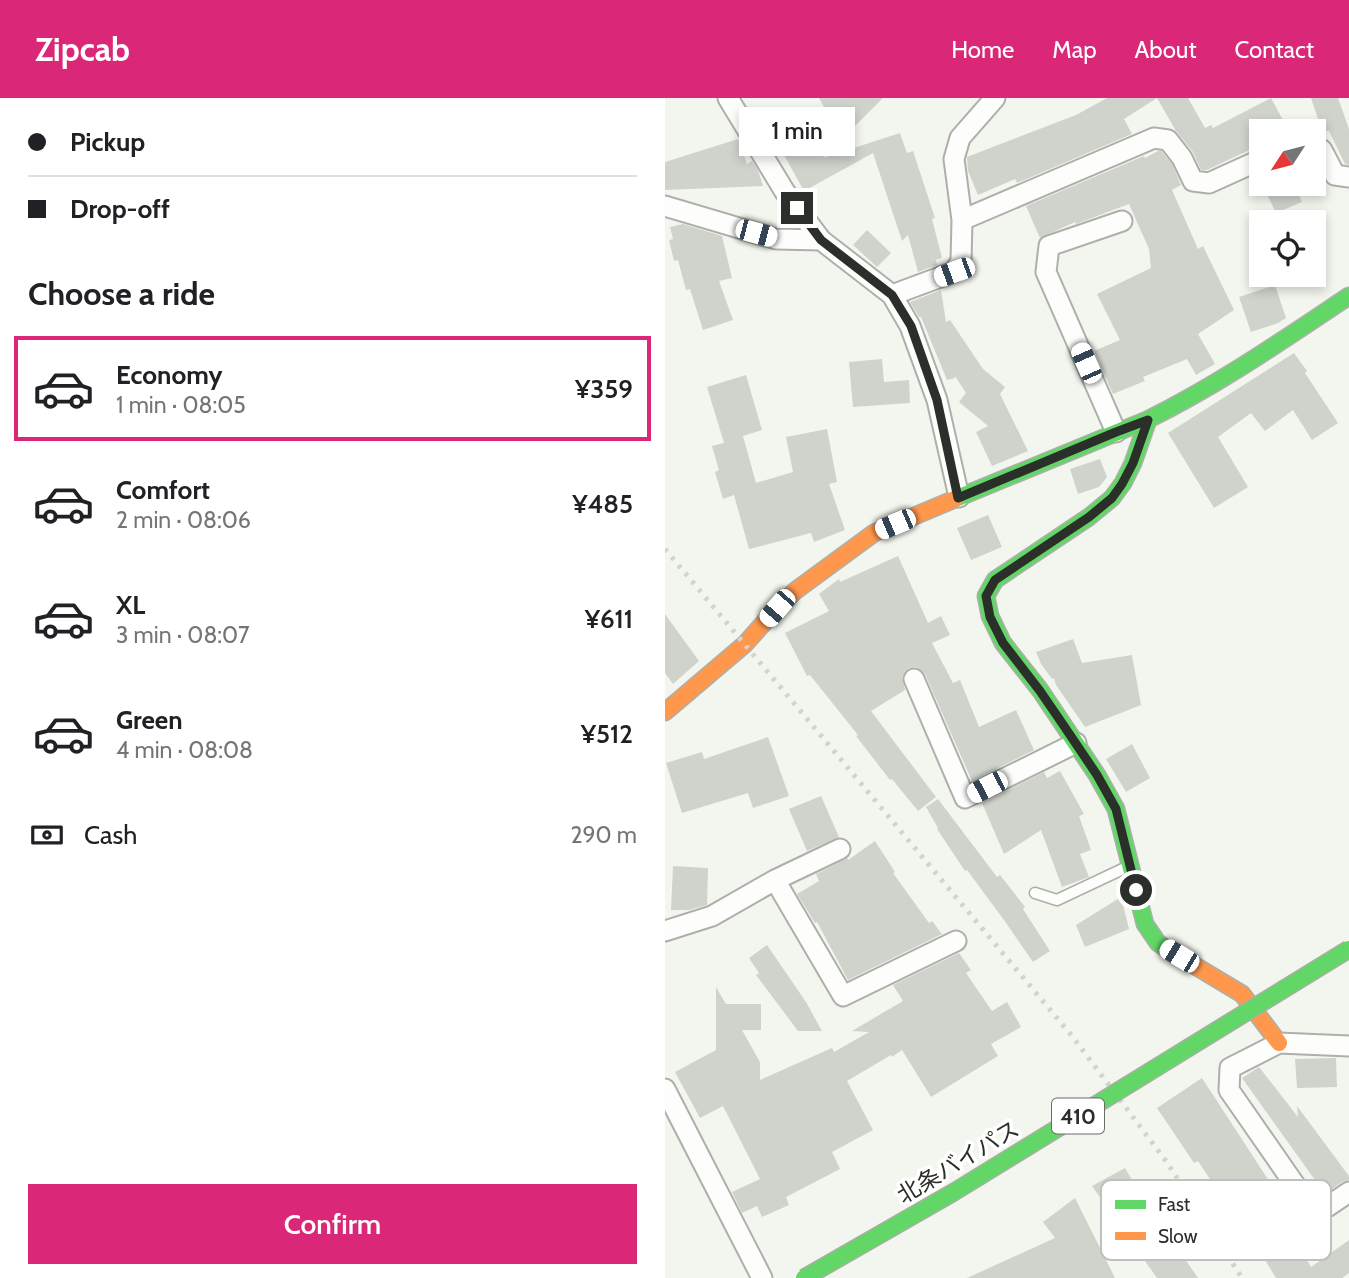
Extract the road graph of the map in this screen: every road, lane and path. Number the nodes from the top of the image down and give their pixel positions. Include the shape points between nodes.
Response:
1 (728, 98) edge
2 (995, 98) edge
3 (1327, 160) edge
4 (1249, 165) edge
5 (1349, 177) edge
6 (665, 206) edge
7 (962, 220) junction
8 (1122, 221) dead end
9 (821, 240) junction
10 (892, 295) junction
11 (1349, 296) edge
12 (1148, 420) junction
13 (1116, 432) junction
14 (958, 498) junction
15 (914, 679) dead end
16 (665, 712) edge
17 (1076, 743) junction
18 (840, 849) dead end
19 (1130, 866) junction
20 (775, 880) junction
21 (1035, 893) dead end
22 (665, 932) edge
23 (956, 941) dead end
24 (1349, 949) edge
25 (1279, 1043) junction
26 (1349, 1046) edge
27 (665, 1089) edge
28 (1292, 1180) edge
29 (1349, 1192) edge
30 (1331, 1204) edge
31 (762, 1278) edge
32 (804, 1278) edge

1 - 9 street via 785,192
2 - 7 street via 960,138 954,159
3 - 5 street via 1335,175
4 - 7 street via 1209,183 1193,181 1168,140 1154,138
6 - 9 street via 776,239
7 - 10 street via 961,261 954,272
8 - 13 street via 1049,246 1046,272
9 - 10 street
10 - 14 street via 911,326 937,400
11 - 12 main road via 1199,393
12 - 13 main road
12 - 17 main road via 1133,463 1112,498 995,580 986,596 1003,643
13 - 14 main road
14 - 16 main road via 864,540 795,592 745,644
15 - 17 street via 965,798
17 - 19 main road via 1116,809
18 - 20 street
19 - 21 lane via 1057,900
19 - 25 main road via 1145,924 1158,943 1243,995
20 - 22 street via 712,916
20 - 23 street via 843,996
24 - 32 main road, 北条バイパス / 410, bridge via 954,1192
25 - 26 street
25 - 28 street via 1230,1068 1229,1090
27 - 31 street
29 - 30 street

